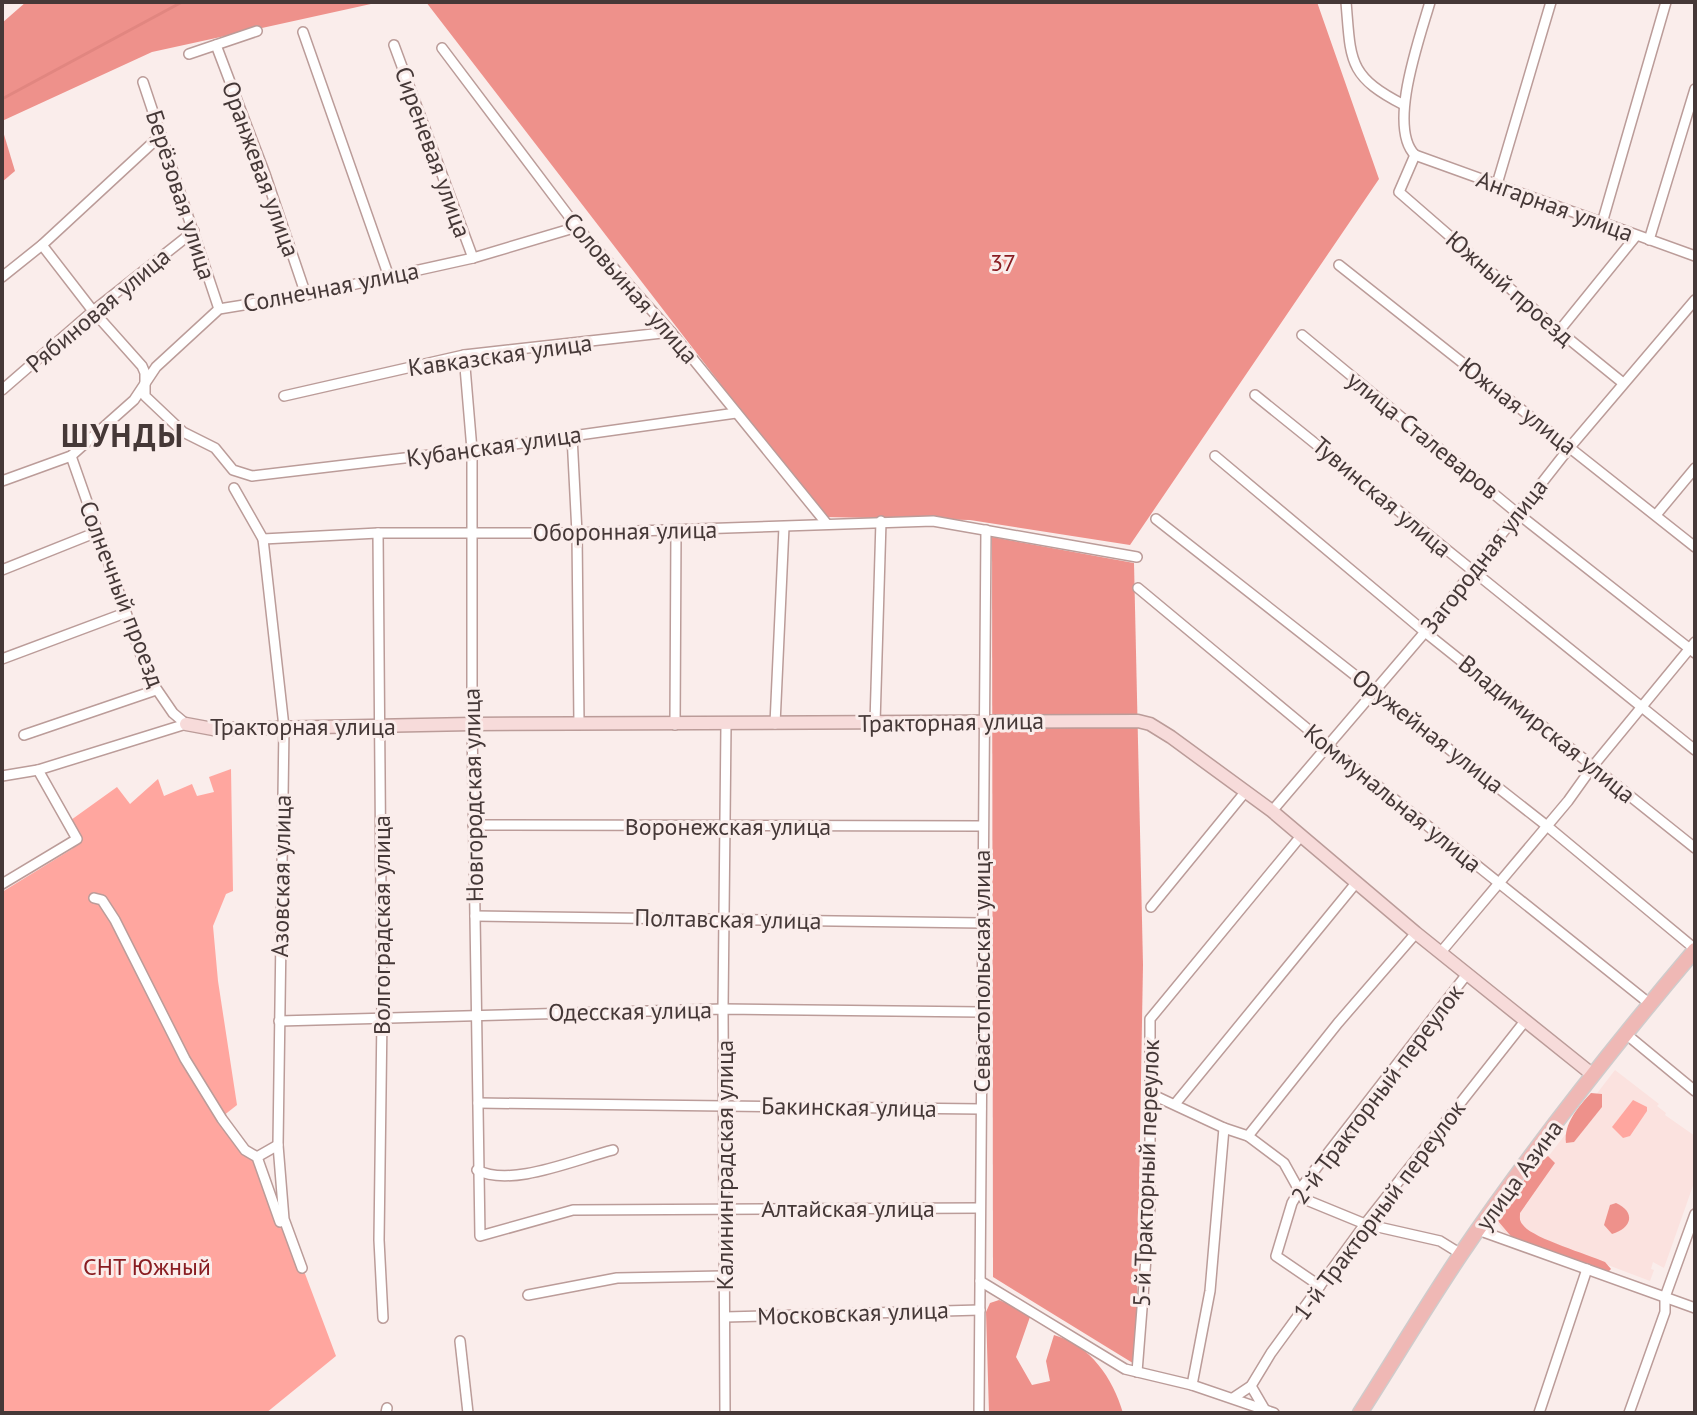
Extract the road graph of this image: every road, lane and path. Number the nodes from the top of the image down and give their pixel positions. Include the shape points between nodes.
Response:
1 (1346, 2) edge
2 (1430, 2) edge
3 (1551, 2) edge
4 (1666, 2) edge
5 (257, 31) dead end
6 (303, 32) dead end
7 (216, 45) junction
8 (394, 45) dead end
9 (442, 48) dead end
10 (189, 54) dead end
11 (143, 82) dead end
12 (1695, 89) edge
13 (1404, 105) junction
14 (161, 135) junction
15 (1415, 155) junction
16 (1497, 184) junction
17 (1602, 223) junction
18 (577, 227) junction
19 (194, 231) junction
20 (1636, 236) junction
21 (1649, 240) junction
22 (42, 245) junction
23 (1695, 256) edge
24 (473, 258) junction
25 (1339, 265) dead end
26 (2, 277) edge
27 (389, 277) junction
28 (306, 295) junction
29 (1695, 300) edge
30 (219, 309) junction
31 (93, 311) junction
32 (1559, 331) junction
33 (671, 332) junction
34 (1302, 335) dead end
35 (464, 355) junction
36 (146, 383) junction
37 (1623, 383) junction
38 (2, 390) edge
39 (1255, 395) dead end
40 (284, 396) dead end
41 (736, 413) junction
42 (572, 436) junction
43 (1570, 447) junction
44 (472, 450) junction
45 (71, 456) junction
46 (1215, 456) dead end
47 (1695, 468) edge
48 (2, 481) edge
49 (234, 488) dead end
50 (1517, 513) junction
51 (1656, 515) junction
52 (1156, 519) dead end
53 (881, 521) junction
54 (827, 524) junction
55 (784, 527) junction
56 (676, 530) junction
57 (986, 530) junction
58 (97, 532) junction
59 (473, 532) junction
60 (378, 533) junction
61 (577, 533) junction
62 (263, 539) junction
63 (1695, 547) edge
64 (1137, 557) dead end
65 (2, 570) edge
66 (1472, 572) junction
67 (1138, 588) dead end
68 (125, 613) junction
69 (1425, 632) junction
70 (1693, 648) edge
71 (2, 659) edge
72 (156, 690) junction
73 (1375, 690) junction
74 (1641, 706) junction
75 (983, 721) junction
76 (875, 723) junction
77 (186, 724) junction
78 (472, 724) junction
79 (579, 724) junction
80 (775, 724) junction
81 (675, 725) junction
82 (726, 725) junction
83 (380, 726) junction
84 (284, 727) junction
85 (24, 735) dead end
86 (1328, 746) junction
87 (1695, 750) edge
88 (1593, 766) junction
89 (38, 770) junction
90 (2, 776) edge
91 (1246, 791) junction
92 (1272, 811) junction
93 (473, 825) junction
94 (982, 826) junction
95 (1547, 826) junction
96 (724, 827) junction
97 (1301, 836) junction
98 (1695, 848) edge
99 (1356, 883) junction
100 (2, 884) edge
101 (1499, 884) junction
102 (94, 898) dead end
103 (1151, 907) dead end
104 (475, 916) junction
105 (725, 919) junction
106 (982, 923) junction
107 (1416, 933) junction
108 (1695, 950) edge
109 (1441, 952) junction
110 (1467, 974) junction
111 (1650, 1004) junction
112 (723, 1009) junction
113 (981, 1012) junction
114 (476, 1014) junction
115 (382, 1016) junction
116 (279, 1021) junction
117 (1525, 1021) junction
118 (1626, 1034) junction
119 (1593, 1075) junction
120 (1695, 1091) edge
121 (1151, 1094) junction
122 (478, 1103) junction
123 (1175, 1104) junction
124 (723, 1105) junction
125 (981, 1109) junction
126 (1224, 1128) junction
127 (1248, 1136) junction
128 (278, 1145) junction
129 (613, 1150) dead end
130 (257, 1157) junction
131 (477, 1170) junction
132 (1300, 1189) junction
133 (725, 1208) junction
134 (980, 1208) junction
135 (1695, 1214) edge
136 (1365, 1224) junction
137 (1478, 1230) junction
138 (480, 1236) joint
139 (1461, 1254) junction
140 (302, 1268) dead end
141 (1587, 1269) junction
142 (723, 1276) junction
143 (300, 1281) dead end
144 (980, 1281) junction
145 (1320, 1286) junction
146 (528, 1295) dead end
147 (1665, 1297) junction
148 (1695, 1308) edge
149 (980, 1310) junction
150 (725, 1317) junction
151 (383, 1318) dead end
152 (460, 1341) dead end
153 (1137, 1372) junction
154 (1192, 1385) junction
155 (1251, 1386) junction
156 (1233, 1398) junction
157 (1270, 1411) edge
158 (468, 1413) edge
159 (725, 1413) edge
160 (979, 1413) edge
161 (1360, 1413) edge
162 (1539, 1413) edge
163 (1629, 1413) edge

1 - 13 street via 1351,57 1360,75
2 - 13 street
3 - 16 street
4 - 17 street
5 - 7 street
6 - 27 street
7 - 10 street
7 - 28 street, Оранжевая улица
8 - 24 street, Сиреневая улица
9 - 18 street, Соловьиная улица
11 - 14 street, Берёзовая улица
12 - 21 street
13 - 15 street via 1409,148
14 - 19 street, Берёзовая улица
14 - 22 street
15 - 16 street, Ангарная улица
15 - 32 street, Южный проезд via 1399,192
16 - 17 street, Ангарная улица
17 - 20 street, Ангарная улица
18 - 24 street, Солнечная улица
18 - 33 street, Соловьиная улица
19 - 30 street, Берёзовая улица
19 - 31 street, Рябиновая улица
20 - 21 street, Ангарная улица
20 - 32 street
21 - 23 street, Ангарная улица
22 - 26 street
22 - 31 street
24 - 27 street, Солнечная улица
25 - 43 street, Южная улица
27 - 28 street, Солнечная улица
28 - 30 street, Солнечная улица
29 - 37 street, Загородная улица
30 - 36 street, Солнечная улица via 156,367
31 - 36 street via 142,366
31 - 38 street, Рябиновая улица
32 - 37 street, Южный проезд
33 - 35 street, Кавказская улица
33 - 41 street, Соловьиная улица
34 - 50 street, улица Сталеваров
35 - 40 street, Кавказская улица
35 - 44 street, Новгородская улица
36 - 44 street, Кубанская улица via 145,396 183,432 215,448 233,470 252,476
36 - 45 street, Солнечная улица
37 - 43 street, Загородная улица
39 - 66 street, Тувинская улица
41 - 42 street, Кубанская улица
41 - 54 street, Соловьиная улица
42 - 44 street, Кубанская улица
42 - 61 street
43 - 50 street, Загородная улица
43 - 51 street, Южная улица
44 - 59 street, Новгородская улица
45 - 48 street, Солнечная улица
45 - 58 street, Солнечный проезд
46 - 69 street, Владимирская улица
47 - 51 street
49 - 62 street, Азовская улица
50 - 66 street, Загородная улица
50 - 70 street, улица Сталеваров
51 - 63 street, Южная улица
52 - 73 street, Оружейная улица
53 - 54 street, Оборонная улица
53 - 57 street, Оборонная улица via 933,521
53 - 76 street
54 - 55 street, Оборонная улица
55 - 56 street, Оборонная улица
55 - 80 street
56 - 61 street, Оборонная улица
56 - 81 street
57 - 64 street, Оборонная улица
57 - 75 street, Севастопольская улица
58 - 65 street
58 - 68 street, Солнечный проезд
59 - 60 street, Оборонная улица
59 - 61 street, Оборонная улица
59 - 78 street, Новгородская улица
60 - 62 street, Оборонная улица
60 - 83 street, Волгоградская улица
61 - 79 street
62 - 84 street, Азовская улица
66 - 69 street, Загородная улица
66 - 74 street, Тувинская улица
67 - 86 street, Коммунальная улица
68 - 71 street
68 - 72 street, Солнечный проезд
69 - 73 street, Загородная улица
69 - 88 street, Владимирская улица
70 - 74 street
72 - 77 street, Солнечный проезд
72 - 85 street
73 - 86 street, Загородная улица
73 - 95 street, Оружейная улица
74 - 87 street, Тувинская улица
74 - 88 street
75 - 76 street, Тракторная улица
75 - 91 street, Тракторная улица via 1150,724
75 - 94 street, Севастопольская улица
76 - 80 street, Тракторная улица
77 - 84 street, Тракторная улица via 213,729
77 - 89 street
78 - 79 street, Тракторная улица
78 - 83 street, Тракторная улица
78 - 93 street, Новгородская улица
79 - 81 street, Тракторная улица
80 - 82 street, Тракторная улица
81 - 82 street, Тракторная улица
82 - 96 street, Калининградская улица
83 - 84 street, Тракторная улица
83 - 115 street, Волгоградская улица
84 - 116 street, Азовская улица
86 - 92 street, Загородная улица
86 - 101 street, Коммунальная улица
88 - 95 street
88 - 98 street, Владимирская улица
89 - 90 street
89 - 100 street via 77,839
91 - 92 street, Тракторная улица
91 - 103 street
92 - 97 street, Тракторная улица
93 - 96 street, Воронежская улица
93 - 104 street, Новгородская улица
94 - 96 street, Воронежская улица
94 - 106 street, Севастопольская улица
95 - 101 street
95 - 108 street, Оружейная улица
96 - 105 street, Калининградская улица
97 - 99 street, Тракторная улица
97 - 121 street, 5-й Тракторный переулок via 1150,1019
99 - 107 street, Тракторная улица
99 - 123 street
101 - 109 street
101 - 111 street, Коммунальная улица
102 - 130 street via 102,900 115,920 185,1059 222,1119 245,1150
104 - 105 street, Полтавская улица
104 - 114 street, Новгородская улица
105 - 106 street, Полтавская улица
105 - 112 street, Калининградская улица
106 - 113 street, Севастопольская улица
107 - 109 street, Тракторная улица
107 - 127 street
108 - 111 main road, улица Азина
109 - 110 street, Тракторная улица
110 - 117 street, Тракторная улица
110 - 132 street, 2-й Тракторный переулок
111 - 118 main road, улица Азина
112 - 113 street, Одесская улица
112 - 114 street, Одесская улица
112 - 124 street, Калининградская улица
113 - 125 street, Севастопольская улица
114 - 115 street, Одесская улица
114 - 122 street, Новгородская улица
115 - 116 street, Одесская улица
115 - 151 street, Волгоградская улица
116 - 128 street, Азовская улица
117 - 119 street, Тракторная улица
117 - 136 street, 1-й Тракторный переулок
118 - 119 main road, улица Азина
118 - 120 street
119 - 137 main road, улица Азина
121 - 123 street
121 - 153 street, 5-й Тракторный переулок via 1150,1207
122 - 124 street, Бакинская улица
122 - 131 street, Новгородская улица
123 - 126 street
124 - 125 street, Бакинская улица
124 - 133 street, Калининградская улица
125 - 134 street, Севастопольская улица
126 - 127 street
126 - 154 street via 1210,1291
127 - 132 street via 1284,1163
128 - 130 street
128 - 140 street, Азовская улица via 284,1219
129 - 131 street via 517,1176
130 - 143 street
131 - 138 street, Новгородская улица
132 - 136 street via 1304,1199
132 - 145 street, 2-й Тракторный переулок via 1276,1256
133 - 134 street, Алтайская улица
133 - 138 street, Алтайская улица via 573,1210
133 - 142 street, Калининградская улица
134 - 144 street, Севастопольская улица
135 - 147 street
136 - 139 street via 1440,1241
136 - 145 street, 1-й Тракторный переулок
137 - 139 main road, улица Азина
137 - 141 street
139 - 161 main road, улица Азина
141 - 147 street
141 - 162 street
142 - 146 street via 617,1278
142 - 150 street, Калининградская улица
144 - 149 street, Севастопольская улица
144 - 153 street, Московская улица
145 - 155 street, 1-й Тракторный переулок
147 - 148 street
147 - 163 street via 1665,1312
149 - 150 street, Московская улица
149 - 160 street, Севастопольская улица
150 - 159 street, Калининградская улица
152 - 158 street
153 - 154 street, Московская улица
154 - 156 street, Московская улица
155 - 156 street, 1-й Тракторный переулок
155 - 157 street
156 - 157 street, Московская улица

